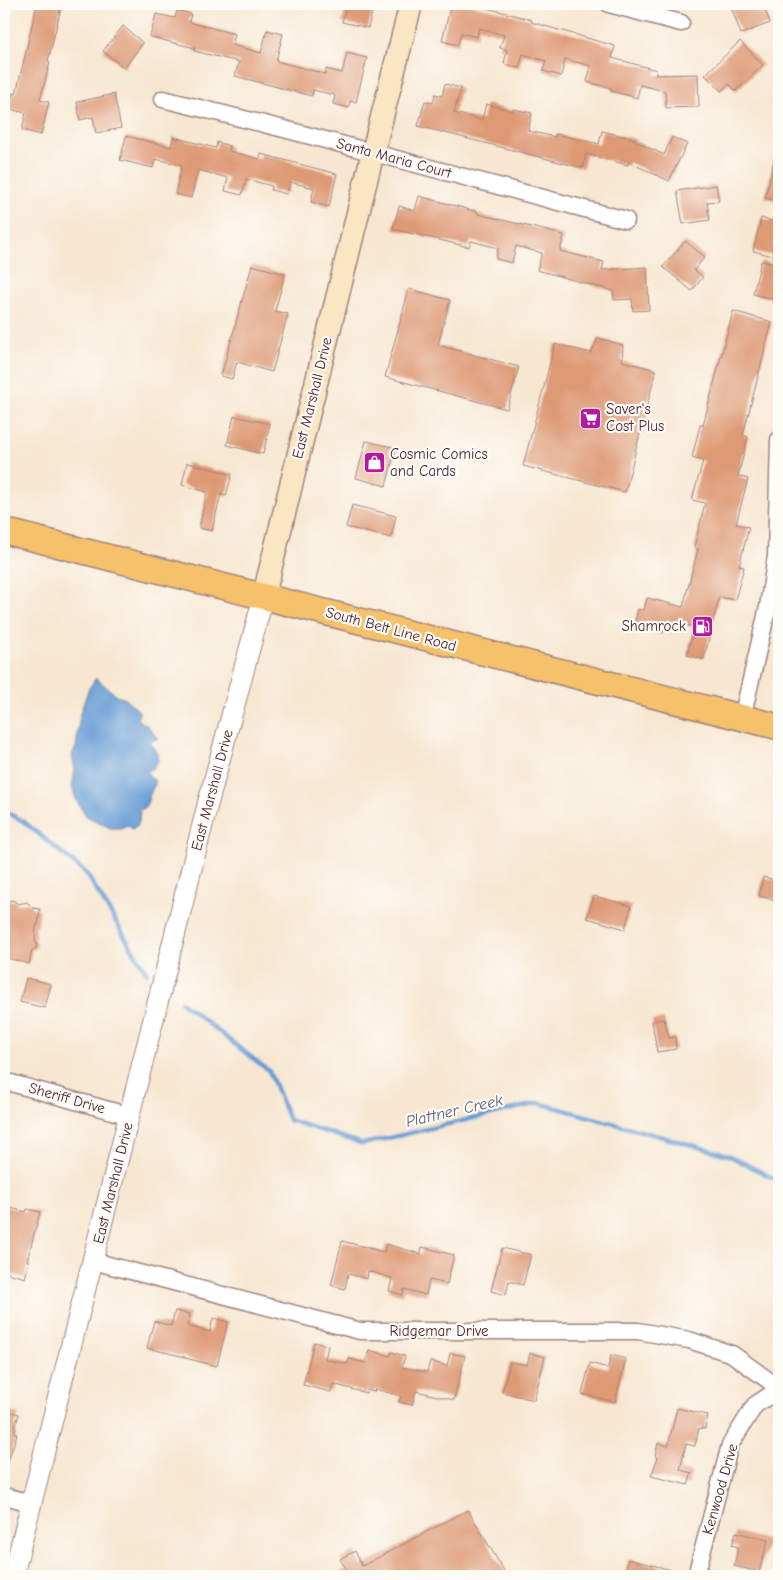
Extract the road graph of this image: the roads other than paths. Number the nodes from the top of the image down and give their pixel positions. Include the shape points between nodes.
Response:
1 (411, 4) edge
2 (609, 4) edge
3 (681, 23) dead end
4 (163, 99) dead end
5 (372, 152) junction
6 (626, 220) dead end
7 (779, 440) edge
8 (4, 531) edge
9 (264, 595) junction
10 (742, 718) junction
11 (779, 727) edge
12 (4, 1081) edge
13 (130, 1116) junction
14 (93, 1261) junction
15 (779, 1388) edge
16 (4, 1496) edge
17 (32, 1503) junction
18 (13, 1576) edge
19 (696, 1576) edge

1 - 5 main road, East Marshall Drive
2 - 3 street
4 - 5 street, Santa Maria Court
5 - 6 street, Santa Maria Court
5 - 9 main road, East Marshall Drive
7 - 10 street via 776,556
8 - 9 main road, South Belt Line Road
9 - 10 main road, South Belt Line Road
9 - 13 street, East Marshall Drive
10 - 11 main road, South Belt Line Road
12 - 13 street, Sheriff Drive
13 - 14 street, East Marshall Drive
14 - 15 street, Ridgemar Drive via 360,1331 638,1331 689,1340 732,1354
14 - 17 street, East Marshall Drive
15 - 19 street, Kenwood Drive via 755,1405 730,1444
16 - 17 street
17 - 18 street, East Marshall Drive

